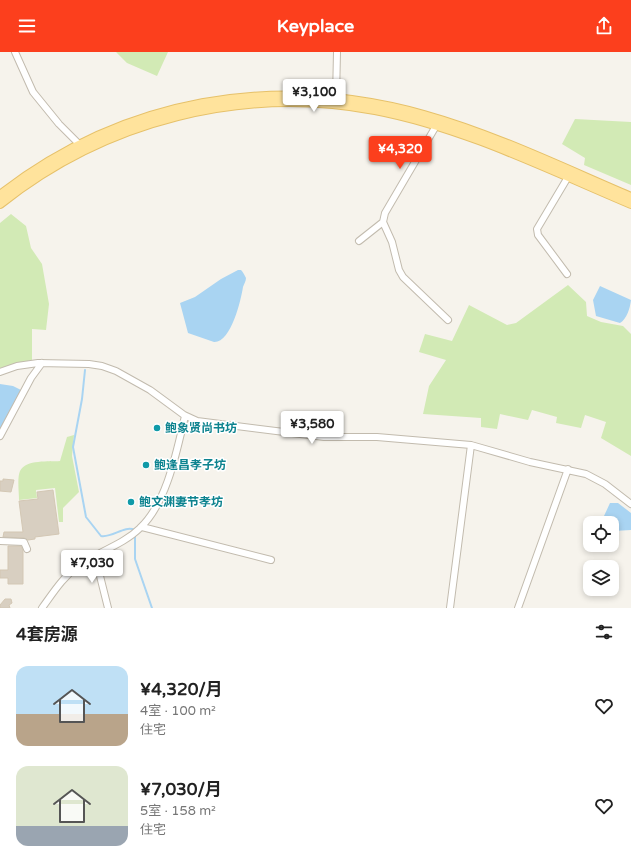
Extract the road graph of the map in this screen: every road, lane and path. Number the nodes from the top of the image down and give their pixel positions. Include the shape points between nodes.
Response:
1 (15, 52) edge
2 (337, 52) edge
3 (336, 98) junction
4 (436, 126) junction
5 (80, 145) junction
6 (568, 178) junction
7 (0, 195) edge
8 (631, 197) edge
9 (0, 204) edge
10 (631, 204) edge
11 (382, 222) junction
12 (360, 241) dead end
13 (567, 274) dead end
14 (448, 320) dead end
15 (42, 363) junction
16 (0, 372) edge
17 (185, 416) junction
18 (0, 436) edge
19 (471, 446) junction
20 (568, 469) junction
21 (631, 504) edge
22 (142, 527) junction
23 (0, 541) edge
24 (27, 549) dead end
25 (95, 556) junction
26 (271, 560) dead end
27 (42, 608) edge
28 (108, 608) edge
29 (450, 608) edge
30 (518, 608) edge

1 - 5 street via 33,92
2 - 3 street
3 - 5 main road via 264,96 198,104 140,119
3 - 8 main road via 376,103 449,123
4 - 6 main road via 493,146
4 - 9 main road via 375,110 326,104 271,102 216,107 150,123 106,140 54,168
4 - 11 street
5 - 7 main road via 32,172
6 - 10 main road
6 - 13 street via 536,229 538,236
11 - 12 street
11 - 14 street via 392,242 403,277
15 - 16 street via 25,364
15 - 17 street via 89,364 109,368 150,390
15 - 18 street via 31,378
17 - 19 street via 203,422 324,437 377,437
17 - 22 street via 173,466 156,504
19 - 20 street
19 - 29 street
20 - 21 street via 599,480
20 - 30 street
22 - 25 street via 130,537
22 - 26 street
23 - 24 street via 24,542
25 - 27 street via 69,573
25 - 28 street

